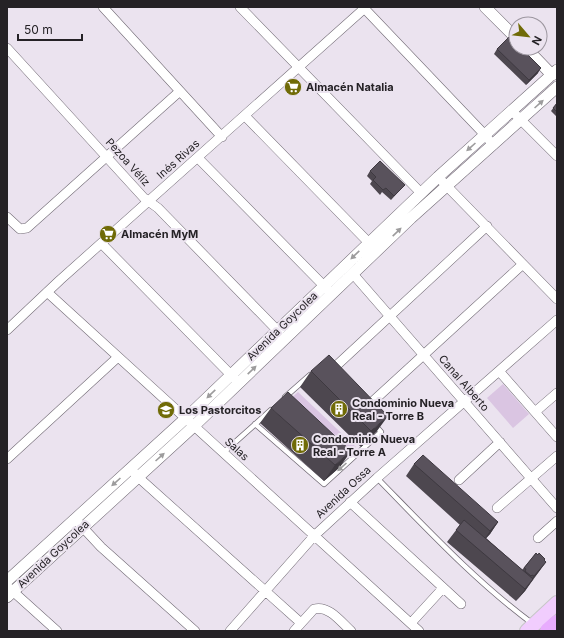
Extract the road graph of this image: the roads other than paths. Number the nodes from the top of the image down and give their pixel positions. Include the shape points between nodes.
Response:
1 (103, 7) edge
2 (240, 7) edge
3 (485, 7) edge
4 (365, 8) edge
5 (508, 30) edge
6 (7, 48) edge
7 (535, 56) edge
8 (299, 67) junction
9 (555, 75) edge
10 (557, 87) edge
11 (180, 91) junction
12 (512, 111) junction
13 (245, 116) junction
14 (521, 120) junction
15 (485, 135) junction
16 (222, 137) junction
17 (493, 145) junction
18 (557, 156) edge
19 (106, 157) junction
20 (198, 158) junction
21 (438, 177) junction
22 (447, 186) junction
23 (421, 193) junction
24 (149, 202) junction
25 (7, 217) edge
26 (487, 226) junction
27 (369, 242) junction
28 (102, 244) junction
29 (377, 251) junction
30 (523, 264) junction
31 (353, 274) junction
32 (323, 286) junction
33 (47, 292) junction
34 (332, 295) junction
35 (557, 298) edge
36 (390, 316) junction
37 (557, 320) edge
38 (7, 330) edge
39 (277, 330) junction
40 (282, 342) junction
41 (424, 355) junction
42 (118, 357) junction
43 (336, 366) edge
44 (499, 371) junction
45 (312, 373) edge
46 (231, 375) junction
47 (239, 383) junction
48 (557, 393) edge
49 (464, 401) junction
50 (278, 403) edge
51 (371, 403) edge
52 (272, 408) edge
53 (535, 412) junction
54 (371, 421) edge
55 (189, 422) junction
56 (255, 424) junction
57 (557, 437) edge
58 (500, 442) junction
59 (223, 453) junction
60 (557, 456) edge
61 (7, 459) edge
62 (135, 473) junction
63 (376, 478) junction
64 (531, 478) junction
65 (459, 480) dead end
66 (350, 502) junction
67 (497, 508) dead end
68 (557, 508) edge
69 (557, 521) edge
70 (79, 523) junction
71 (314, 536) junction
72 (538, 538) dead end
73 (7, 581) edge
74 (444, 588) junction
75 (9, 591) edge
76 (265, 591) junction
77 (557, 603) edge
78 (461, 604) dead end
79 (301, 623) junction
80 (411, 623) junction
81 (557, 623) edge
82 (536, 629) edge
83 (57, 631) edge
84 (195, 631) edge
85 (230, 631) edge
86 (294, 631) edge
87 (350, 631) edge
88 (419, 631) edge

1 - 11 street
2 - 8 street
3 - 5 street
4 - 8 street, Inés Rivas
4 - 15 street
6 - 19 street, Pezoa Véliz
7 - 9 street
8 - 13 street, Inés Rivas
8 - 23 street
9 - 12 street, Avenida Goycolea
14 -> 10 street, Avenida Goycolea
11 - 16 street
11 - 19 street
12 - 14 street
12 - 15 street, Avenida Goycolea
13 - 16 street, Inés Rivas
13 - 27 street
14 - 17 street, Avenida Goycolea
14 - 18 street
15 - 17 street
15 -> 21 street, Avenida Goycolea
16 - 20 street, Inés Rivas
17 - 22 street, Avenida Goycolea
19 - 24 street, Pezoa Véliz
19 - 25 street via 25,229 20,229
20 - 24 street, Inés Rivas
20 - 32 street
21 - 22 street
21 - 23 street, Avenida Goycolea
22 - 26 street
29 -> 22 street, Avenida Goycolea
23 - 27 street, Avenida Goycolea
24 - 28 street, Inés Rivas
24 - 39 street, Pezoa Véliz via 155,205
26 - 30 street
26 - 36 street
27 - 29 street
27 -> 32 street, Avenida Goycolea
28 - 33 street, Inés Rivas
28 - 46 street
29 - 31 street, Avenida Goycolea
30 - 35 street
30 - 41 street
31 - 34 street, Avenida Goycolea
31 - 36 street, Canal Alberto
32 - 34 street
32 - 39 street, Avenida Goycolea
33 - 38 street, Inés Rivas
33 - 42 street, Salas
34 - 40 street, Avenida Goycolea
36 - 41 street, Canal Alberto
36 - 43 street
37 - 44 street, Avenida Ossa
39 - 40 street, Pezoa Véliz
39 - 46 street, Avenida Goycolea
47 -> 40 street, Avenida Goycolea
41 - 49 street, Canal Alberto
41 - 51 street
42 - 55 street, Salas
42 - 61 street
44 - 49 street, Avenida Ossa
44 - 53 street
45 - 50 lane
46 - 47 street
46 -> 55 street, Avenida Goycolea
47 - 55 street, Avenida Goycolea
48 - 53 street
49 - 58 street, Canal Alberto
49 - 63 street, Avenida Ossa
52 - 56 lane
53 - 57 street
54 -> 56 lane via 382,432 324,484
55 - 59 street, Salas
55 - 62 street, Avenida Goycolea
56 - 59 lane
58 - 64 street, Canal Alberto
58 - 65 street
59 - 71 street, Salas
60 - 64 street
62 - 70 street, Avenida Goycolea
62 - 76 street
63 - 66 street, Avenida Ossa
63 - 82 lane via 492,593
64 - 67 street
64 - 68 street, Canal Alberto
66 - 71 street, Avenida Ossa
66 - 74 street
69 - 72 street
70 - 73 street, Avenida Goycolea
70 - 75 street, Avenida Goycolea
70 - 84 street via 101,547
71 - 76 street, Avenida Ossa
71 - 80 street, Salas
74 - 78 street
74 - 80 street
75 - 83 street
76 - 79 street
76 - 85 street, Avenida Ossa
77 - 82 main road
79 - 86 street
79 - 87 street via 314,609 323,608
80 - 88 street, Salas
81 - 82 highway

